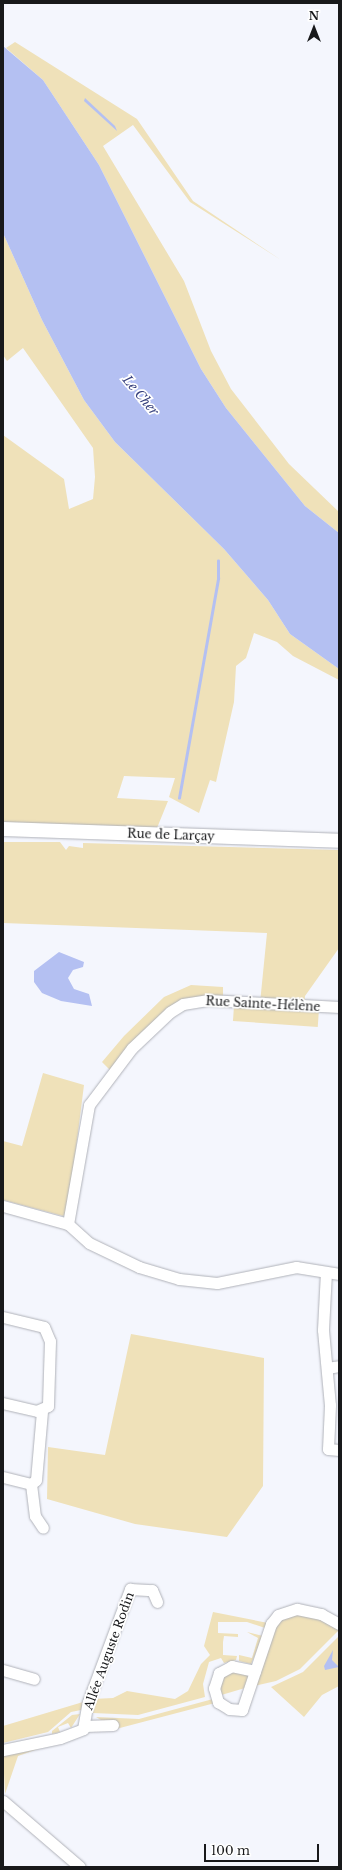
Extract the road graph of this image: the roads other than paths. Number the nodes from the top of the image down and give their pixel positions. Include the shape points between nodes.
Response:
1 (3, 829) edge
2 (339, 842) edge
3 (339, 1007) edge
4 (3, 1206) edge
5 (68, 1224) junction
6 (326, 1272) junction
7 (339, 1274) edge
8 (3, 1317) edge
9 (339, 1366) edge
10 (327, 1368) junction
11 (3, 1403) edge
12 (40, 1411) junction
13 (339, 1450) edge
14 (3, 1477) edge
15 (31, 1484) junction
16 (43, 1528) dead end
17 (157, 1602) dead end
18 (339, 1624) edge
19 (3, 1670) edge
20 (255, 1671) dead end
21 (34, 1679) dead end
22 (113, 1725) dead end
23 (85, 1726) junction
24 (3, 1750) edge
25 (3, 1801) edge
26 (80, 1867) edge

1 - 2 main road, Rue de Larçay
3 - 5 street, Rue Sainte-Hélène via 209,1000 183,1004 170,1012 132,1048 90,1105
4 - 5 street
5 - 6 street via 89,1242 139,1267 194,1282 241,1280 288,1268
6 - 7 street
6 - 10 street via 323,1330
8 - 12 street via 48,1330 50,1399
9 - 10 street
10 - 13 street via 328,1449
11 - 12 street
12 - 15 street via 38,1477
14 - 15 street
15 - 16 street via 35,1516
17 - 23 street, Allée Auguste Rodin via 152,1590 130,1589 88,1702
18 - 20 street via 321,1614 297,1609 282,1613 271,1624
19 - 21 street
22 - 23 street, Allée Auguste Rodin
23 - 24 street, Allée Auguste Rodin via 78,1732 60,1738
25 - 26 street

